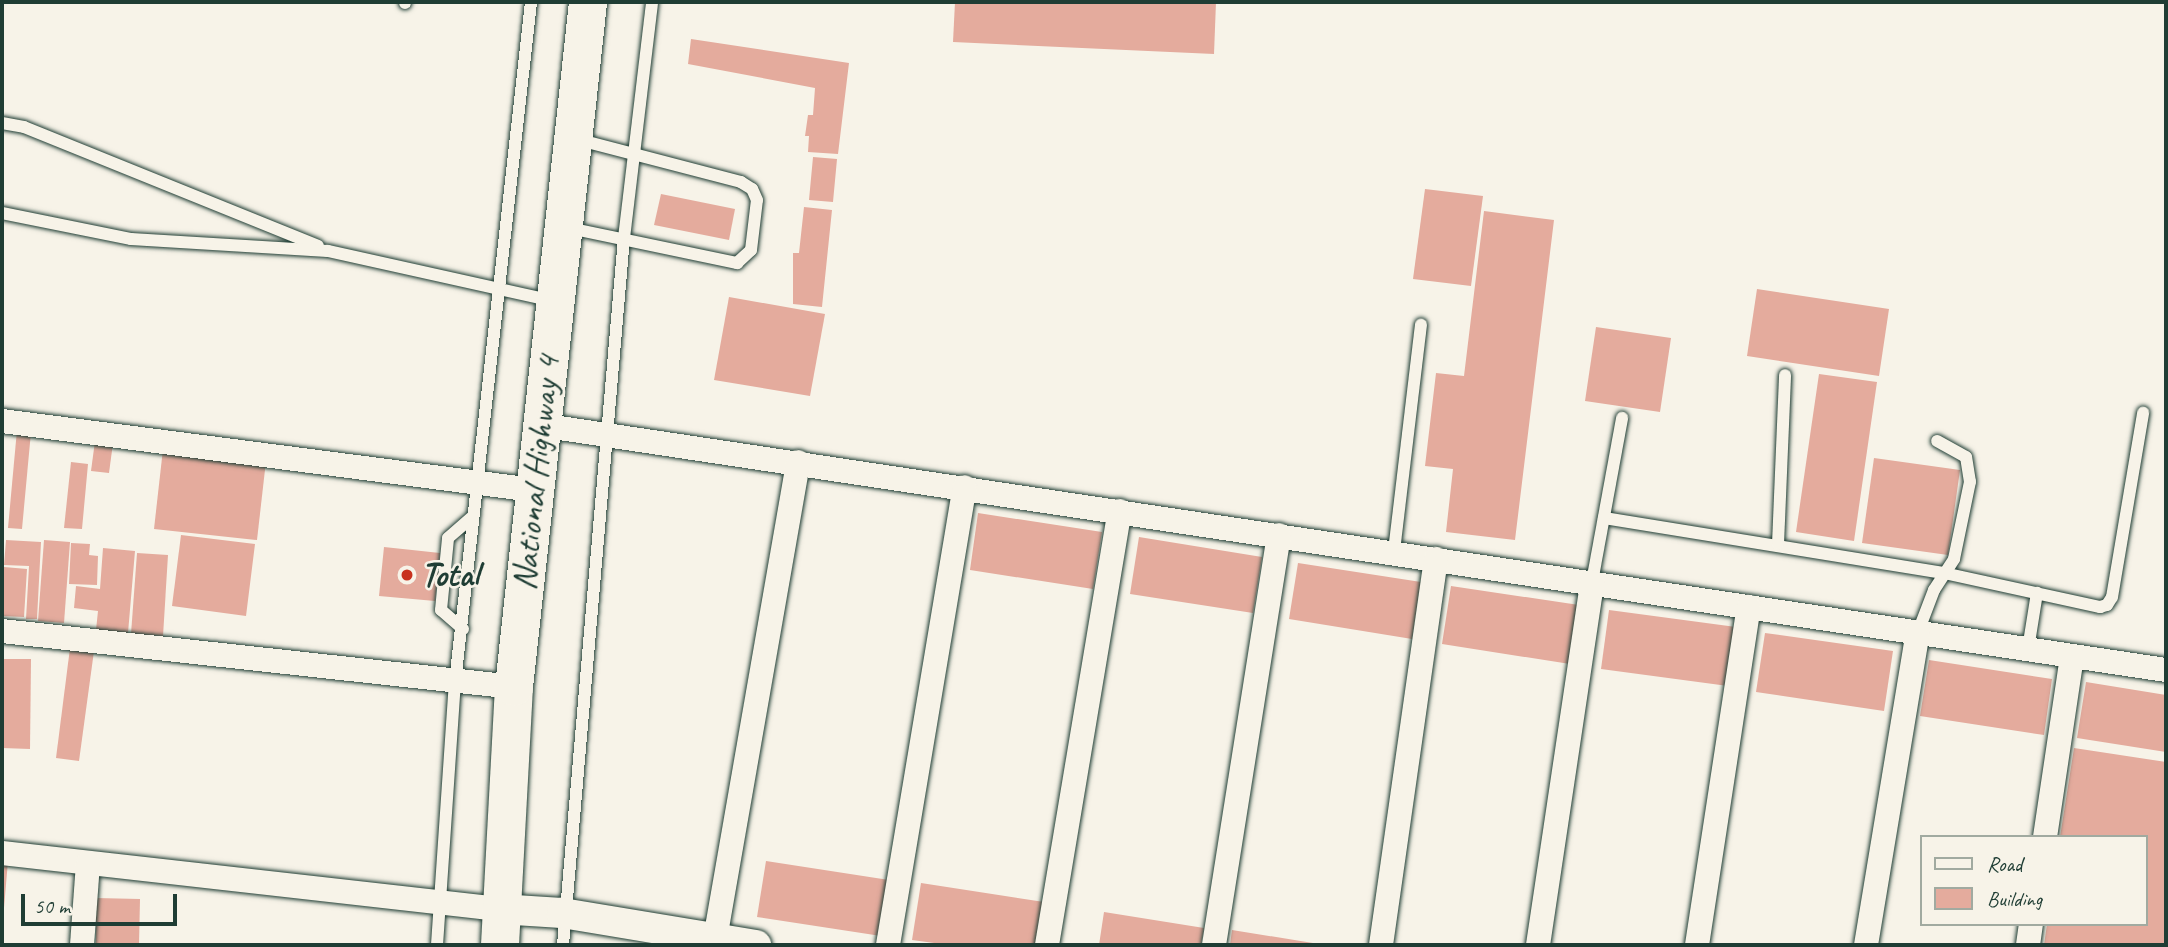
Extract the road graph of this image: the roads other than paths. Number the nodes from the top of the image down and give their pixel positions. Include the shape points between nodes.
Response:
1 (531, 2) edge
2 (588, 2) edge
3 (652, 2) edge
4 (2, 122) edge
5 (573, 139) junction
6 (635, 153) junction
7 (2, 213) edge
8 (563, 226) junction
9 (624, 238) junction
10 (328, 250) junction
11 (498, 292) junction
12 (554, 301) junction
13 (1420, 325) dead end
14 (1785, 375) dead end
15 (2143, 413) dead end
16 (1622, 418) dead end
17 (2, 421) edge
18 (540, 425) junction
19 (607, 435) junction
20 (1937, 441) dead end
21 (798, 462) junction
22 (477, 481) junction
23 (965, 487) junction
24 (533, 490) junction
25 (1120, 511) junction
26 (474, 516) junction
27 (1604, 518) junction
28 (1279, 535) junction
29 (1778, 544) junction
30 (1394, 551) junction
31 (1436, 559) junction
32 (1944, 573) junction
33 (1592, 582) junction
34 (2037, 593) junction
35 (1749, 607) junction
36 (463, 629) junction
37 (2, 631) edge
38 (1918, 632) junction
39 (2028, 649) junction
40 (2072, 656) junction
41 (2166, 670) edge
42 (455, 682) junction
43 (514, 687) junction
44 (2045, 835) edge
45 (2, 853) edge
46 (88, 863) junction
47 (438, 903) junction
48 (562, 913) junction
49 (2031, 926) edge
50 (500, 927) edge
51 (715, 939) junction
52 (82, 945) edge
53 (437, 945) edge
54 (563, 945) edge
55 (756, 945) edge
56 (888, 945) edge
57 (1047, 945) edge
58 (1214, 945) edge
59 (1381, 945) edge
60 (1538, 945) edge
61 (1697, 945) edge
62 (1866, 945) edge
63 (2028, 945) edge

1 - 11 lane
2 - 5 highway, National Highway 4
3 - 6 lane
4 - 10 lane
5 - 6 lane
5 - 8 highway, National Highway 4
6 - 9 lane
6 - 9 lane via 752,189 757,200 751,250 737,262
7 - 10 lane via 131,239
8 - 9 lane
8 - 12 highway, National Highway 4
9 - 19 lane
10 - 11 lane
11 - 12 lane
11 - 22 lane
12 - 18 highway, National Highway 4
13 - 30 lane
14 - 29 lane
15 - 34 lane via 2107,605
16 - 27 lane
17 - 22 street
18 - 19 street
18 - 24 highway, National Highway 4
19 - 21 street
19 - 48 lane
20 - 32 lane via 1966,457 1971,470 1954,559
21 - 23 street
21 - 51 street
22 - 24 street
22 - 26 lane
23 - 25 street
23 - 56 street
24 - 43 highway, National Highway 4
25 - 28 street
25 - 57 street
26 - 36 lane
26 - 36 lane via 448,538 442,598 441,610
27 - 29 lane
27 - 33 lane
28 - 30 street
28 - 58 street
29 - 32 lane
30 - 31 street
31 - 33 street
31 - 59 street
32 - 34 lane
32 - 38 lane
33 - 35 street
33 - 60 street
34 - 39 lane
35 - 38 street
35 - 61 street
36 - 42 lane
37 - 42 street
38 - 39 street
38 - 62 street
39 - 40 street
40 - 41 street
40 - 44 street
42 - 43 street
42 - 47 lane
43 - 50 highway, National Highway 4
45 - 46 street
46 - 47 street
46 - 52 street
47 - 50 street
47 - 53 lane
48 - 50 street
48 - 51 street
48 - 54 lane
49 - 63 street
51 - 55 street

